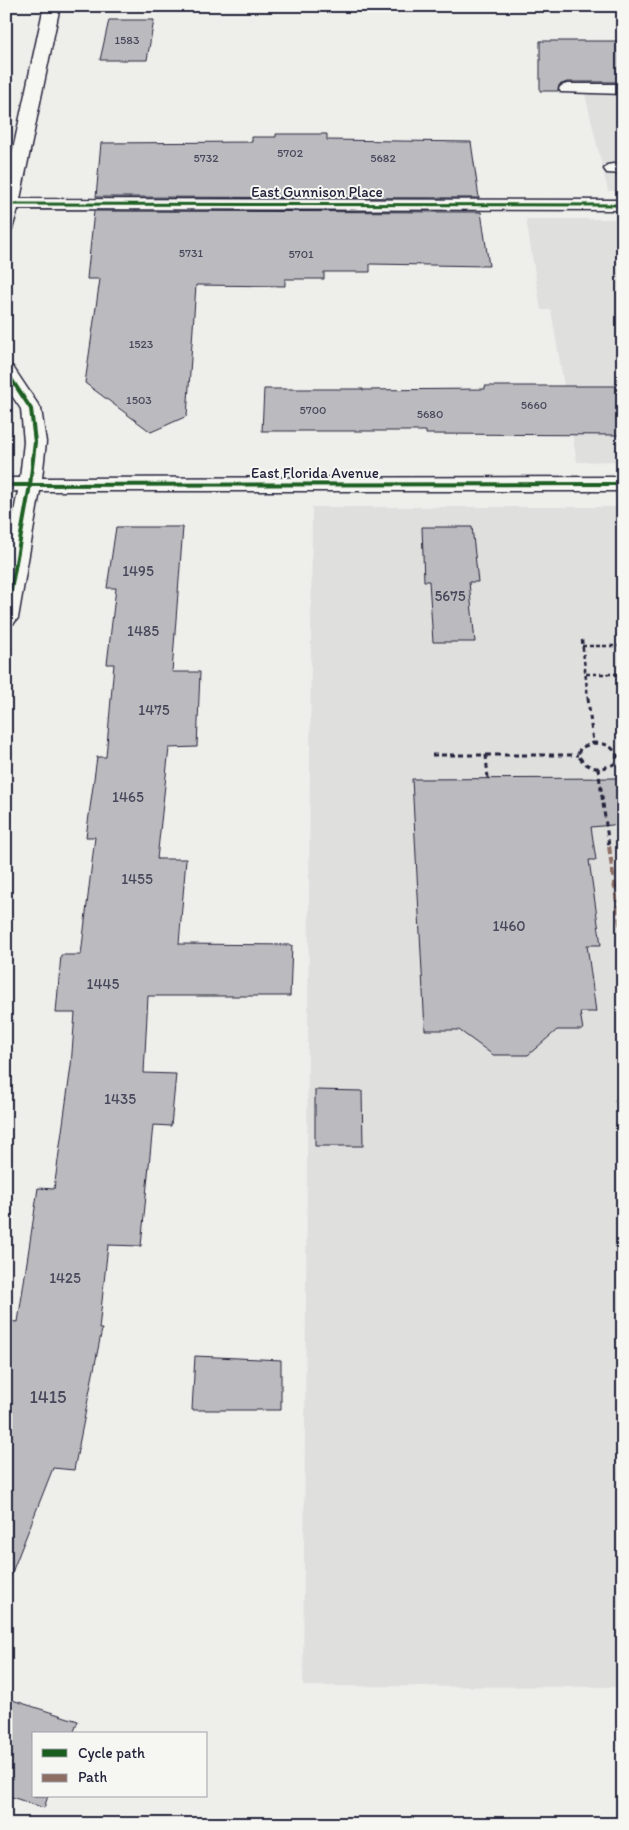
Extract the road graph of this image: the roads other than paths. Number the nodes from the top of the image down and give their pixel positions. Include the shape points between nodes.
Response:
1 (52, 6) edge
2 (567, 90) dead end
3 (623, 90) edge
4 (11, 204) junction
5 (623, 205) edge
6 (6, 225) edge
7 (6, 371) edge
8 (623, 484) edge
9 (6, 485) edge
10 (30, 485) junction
11 (6, 618) edge

1 - 4 street
2 - 3 street
4 - 5 street, East Gunnison Place
4 - 6 street
7 - 10 street via 23,394 33,416 35,442
8 - 10 street, East Florida Avenue
9 - 10 street, East Florida Avenue
10 - 11 street

